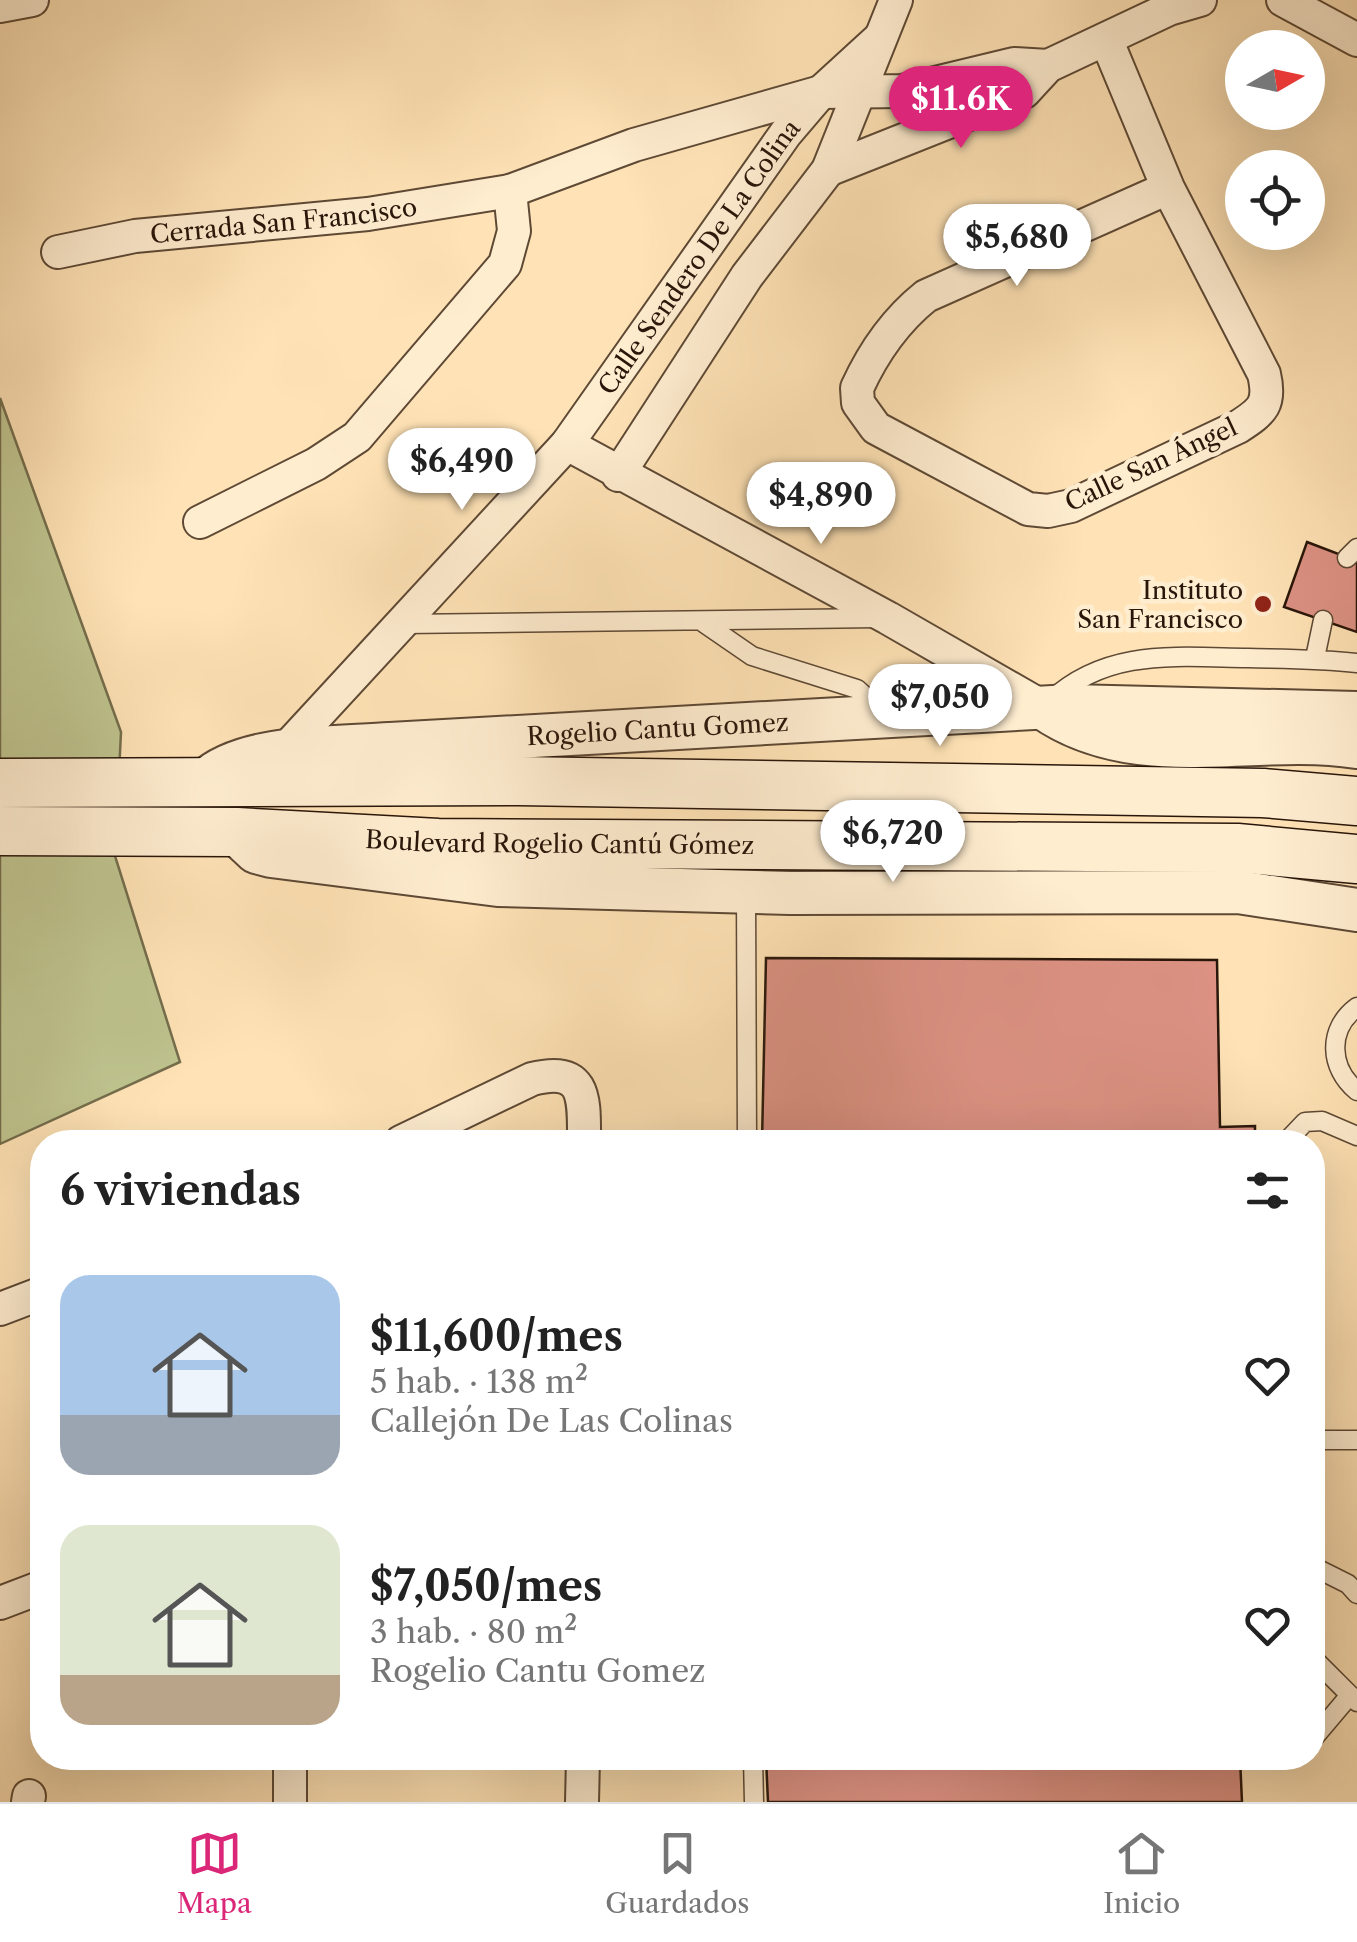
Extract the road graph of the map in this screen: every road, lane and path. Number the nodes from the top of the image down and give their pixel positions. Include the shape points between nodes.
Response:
1 (32, 0) edge
2 (896, 0) edge
3 (1283, 0) edge
4 (1179, 3) edge
5 (0, 6) edge
6 (880, 38) junction
7 (1106, 39) junction
8 (1357, 40) edge
9 (1048, 66) junction
10 (864, 88) junction
11 (821, 92) junction
12 (828, 170) junction
13 (1168, 188) junction
14 (510, 191) junction
15 (58, 252) dead end
16 (566, 444) junction
17 (618, 475) junction
18 (200, 522) dead end
19 (888, 618) junction
20 (1323, 620) dead end
21 (703, 623) junction
22 (403, 624) junction
23 (1316, 658) junction
24 (1357, 663) edge
25 (1042, 707) junction
26 (1357, 713) edge
27 (886, 716) junction
28 (1357, 747) edge
29 (283, 752) junction
30 (205, 781) junction
31 (0, 783) edge
32 (1357, 801) edge
33 (0, 831) edge
34 (238, 832) junction
35 (1357, 858) edge
36 (746, 892) junction
37 (1356, 911) edge
38 (1357, 1007) edge
39 (1357, 1091) edge
40 (426, 1130) edge
41 (583, 1130) edge
42 (747, 1130) edge
43 (1297, 1130) edge
44 (1357, 1136) edge
45 (30, 1298) edge
46 (0, 1310) edge
47 (1325, 1440) edge
48 (1357, 1440) edge
49 (1325, 1572) edge
50 (1354, 1585) edge
51 (30, 1591) edge
52 (0, 1602) edge
53 (1325, 1670) edge
54 (1354, 1698) edge
55 (1325, 1727) edge
56 (290, 1770) edge
57 (582, 1770) edge
58 (753, 1770) edge
59 (290, 1802) edge
60 (582, 1802) edge
61 (754, 1802) edge

1 - 5 street
2 - 6 street, Calle Sendero De La Colina
3 - 8 street
4 - 7 street
6 - 10 street, Calle Sendero De La Colina
6 - 11 street, Calle Sendero De La Colina
7 - 9 street
7 - 13 street, Calle San Ángel
9 - 10 street, Cerrada San Francisco via 1014,64 902,90
9 - 12 street via 1024,92
10 - 11 street, Cerrada San Francisco
10 - 12 street, Calle Sendero De La Colina
11 - 14 street, Cerrada San Francisco via 634,144
11 - 16 street, Calle Sendero De La Colina
12 - 17 street, Calle Sendero De La Colina via 747,276
13 - 13 street, Calle San Ángel via 1264,374 1264,411 1071,506 1048,511 1028,508 865,417 857,388 863,374 902,315 926,296
14 - 15 street, Cerrada San Francisco via 368,214 134,236
14 - 18 street via 514,231 505,264 357,438
16 - 17 street
16 - 22 street, Calle Sendero De La Colina
17 - 19 street
19 - 21 lane
19 - 25 street
20 - 23 lane
21 - 22 lane
21 - 27 lane via 752,656 857,690
22 - 29 street, Calle Sendero De La Colina
23 - 24 lane
23 - 25 lane via 1128,659 1065,686
25 - 26 street, Rogelio Cantu Gomez
25 - 27 street, Rogelio Cantu Gomez
25 - 28 street via 1106,740
27 - 29 street, Rogelio Cantu Gomez
29 - 30 street, Rogelio Cantu Gomez via 233,763
30 - 31 main road
30 - 32 main road via 1263,793
33 - 34 main road, Boulevard Rogelio Cantú Gómez
34 - 35 main road, Boulevard Rogelio Cantú Gómez via 438,843 1237,848
34 - 36 street via 256,852 270,856 498,885
36 - 37 street via 1238,892
36 - 42 lane
38 - 39 lane via 1344,1017 1333,1050 1341,1078
40 - 41 street via 555,1073 570,1077 580,1091
43 - 44 lane via 1322,1121
45 - 46 street
47 - 48 lane
49 - 50 lane
51 - 52 street
53 - 54 lane
54 - 55 lane
56 - 59 street
57 - 60 street
58 - 61 lane

